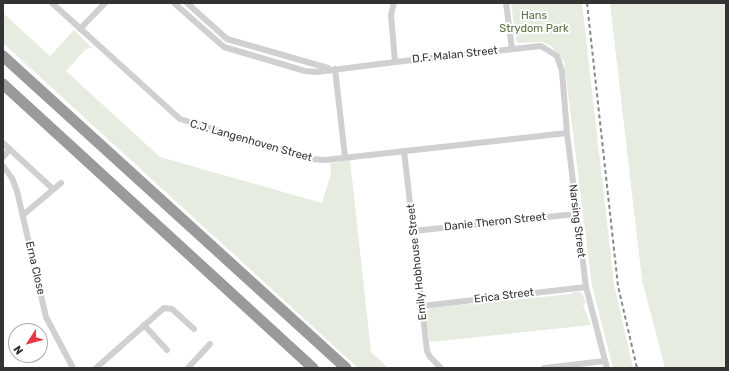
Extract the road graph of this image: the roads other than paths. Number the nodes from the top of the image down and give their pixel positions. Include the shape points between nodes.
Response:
1 (52, 3) edge
2 (105, 3) edge
3 (174, 3) edge
4 (187, 3) edge
5 (394, 3) edge
6 (506, 3) edge
7 (80, 29) junction
8 (227, 40) junction
9 (224, 48) junction
10 (512, 49) junction
11 (3, 56) edge
12 (395, 62) junction
13 (335, 69) junction
14 (562, 71) joint
15 (3, 84) edge
16 (567, 133) junction
17 (3, 143) edge
18 (10, 149) junction
19 (404, 151) junction
20 (3, 157) edge
21 (345, 157) junction
22 (3, 166) edge
23 (61, 182) dead end
24 (53, 189) junction
25 (576, 214) junction
26 (23, 215) junction
27 (413, 231) junction
28 (586, 287) junction
29 (422, 306) junction
30 (144, 325) junction
31 (194, 329) dead end
32 (210, 344) dead end
33 (167, 350) dead end
34 (605, 361) junction
35 (73, 368) edge
36 (96, 368) edge
37 (188, 368) edge
38 (313, 368) edge
39 (346, 368) edge
40 (441, 368) edge
41 (544, 368) edge
42 (607, 368) edge

1 - 7 street, C.J. Langenhoven Street
2 - 7 street
3 - 9 street, D.F. Malan Street
4 - 8 street, D.F. Malan Street
5 - 12 street via 391,15
6 - 10 street
7 - 21 street, C.J. Langenhoven Street via 185,122 311,159
8 - 9 street
8 - 13 street, D.F. Malan Street via 323,68
9 - 13 street, D.F. Malan Street via 306,71
10 - 12 street, D.F. Malan Street
10 - 14 street, D.F. Malan Street via 541,46 557,56
11 - 39 highway
12 - 13 street, D.F. Malan Street
13 - 21 street
14 - 16 street, Narsing Street
15 - 38 highway
16 - 19 street, C.J. Langenhoven Street
16 - 25 street, Narsing Street
17 - 18 street
18 - 20 street
18 - 24 street
19 - 21 street, C.J. Langenhoven Street
19 - 27 street, Emily Hobhouse Street
22 - 26 street, Erna Close via 15,184
23 - 24 street
24 - 26 street
25 - 27 street, Danie Theron Street
25 - 28 street, Narsing Street
26 - 35 street, Erna Close via 46,317
27 - 29 street, Emily Hobhouse Street
28 - 29 street, Erica Street
28 - 34 street, Narsing Street
29 - 40 street, Emily Hobhouse Street via 427,351
30 - 31 street via 161,310 169,307
30 - 33 street
30 - 36 street
32 - 37 street
34 - 41 street
34 - 42 street, Narsing Street

